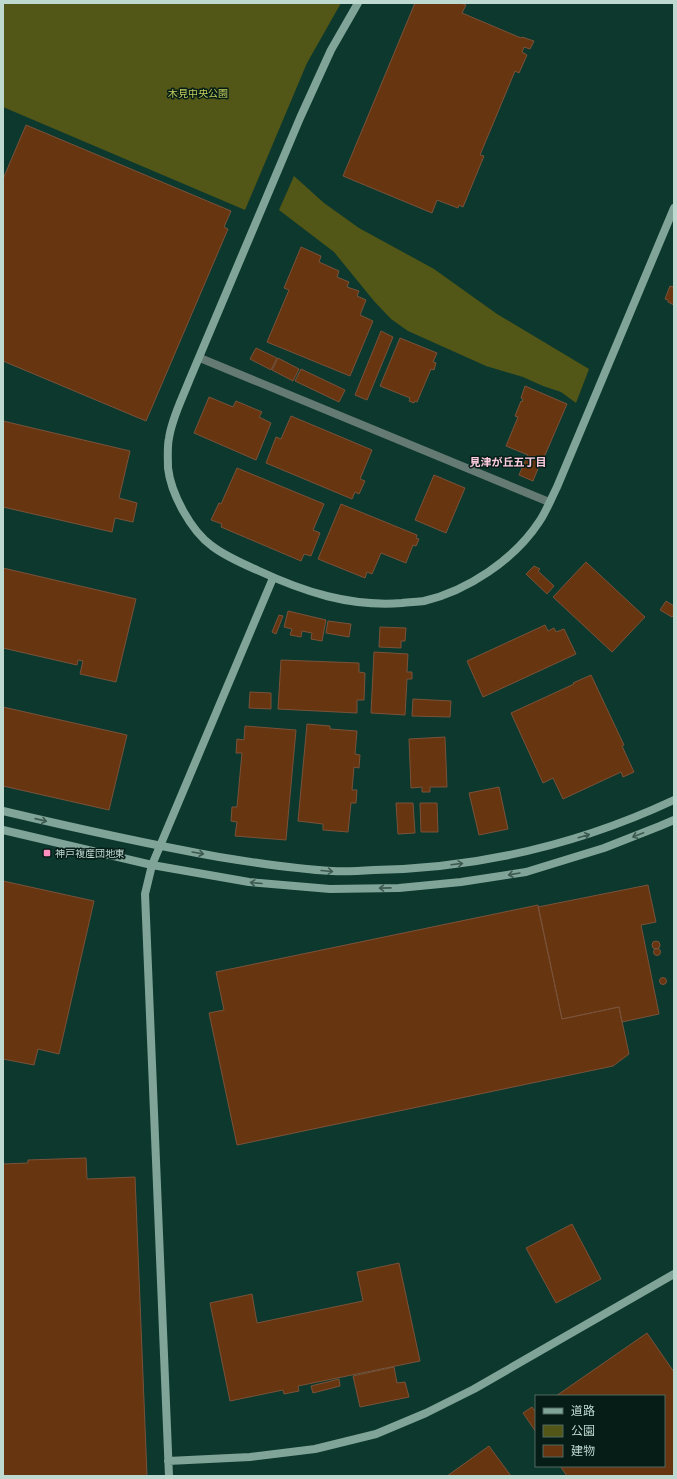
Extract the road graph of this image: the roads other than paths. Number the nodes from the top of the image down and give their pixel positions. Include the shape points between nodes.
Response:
1 (358, 3) edge
2 (674, 208) edge
3 (200, 358) junction
4 (549, 502) junction
5 (273, 578) junction
6 (674, 800) edge
7 (3, 811) edge
8 (674, 820) edge
9 (3, 830) edge
10 (160, 847) junction
11 (152, 865) junction
12 (674, 1274) edge
13 (168, 1461) junction
14 (169, 1476) edge

1 - 3 street via 330,50
2 - 4 street
3 - 4 street
3 - 5 street via 168,439 168,470 177,499 190,524 211,545
4 - 5 street via 539,522 516,550 485,574 423,601 384,604 352,602 312,592
5 - 10 street
10 -> 6 street via 256,863 333,871 461,864 524,853 598,832
7 -> 10 street
8 -> 11 street via 604,848 526,872 399,888 330,889 248,882
9 - 11 street
10 - 11 street
11 - 13 street via 145,894
12 - 13 street via 474,1389 376,1434 314,1449 250,1457
13 - 14 street

